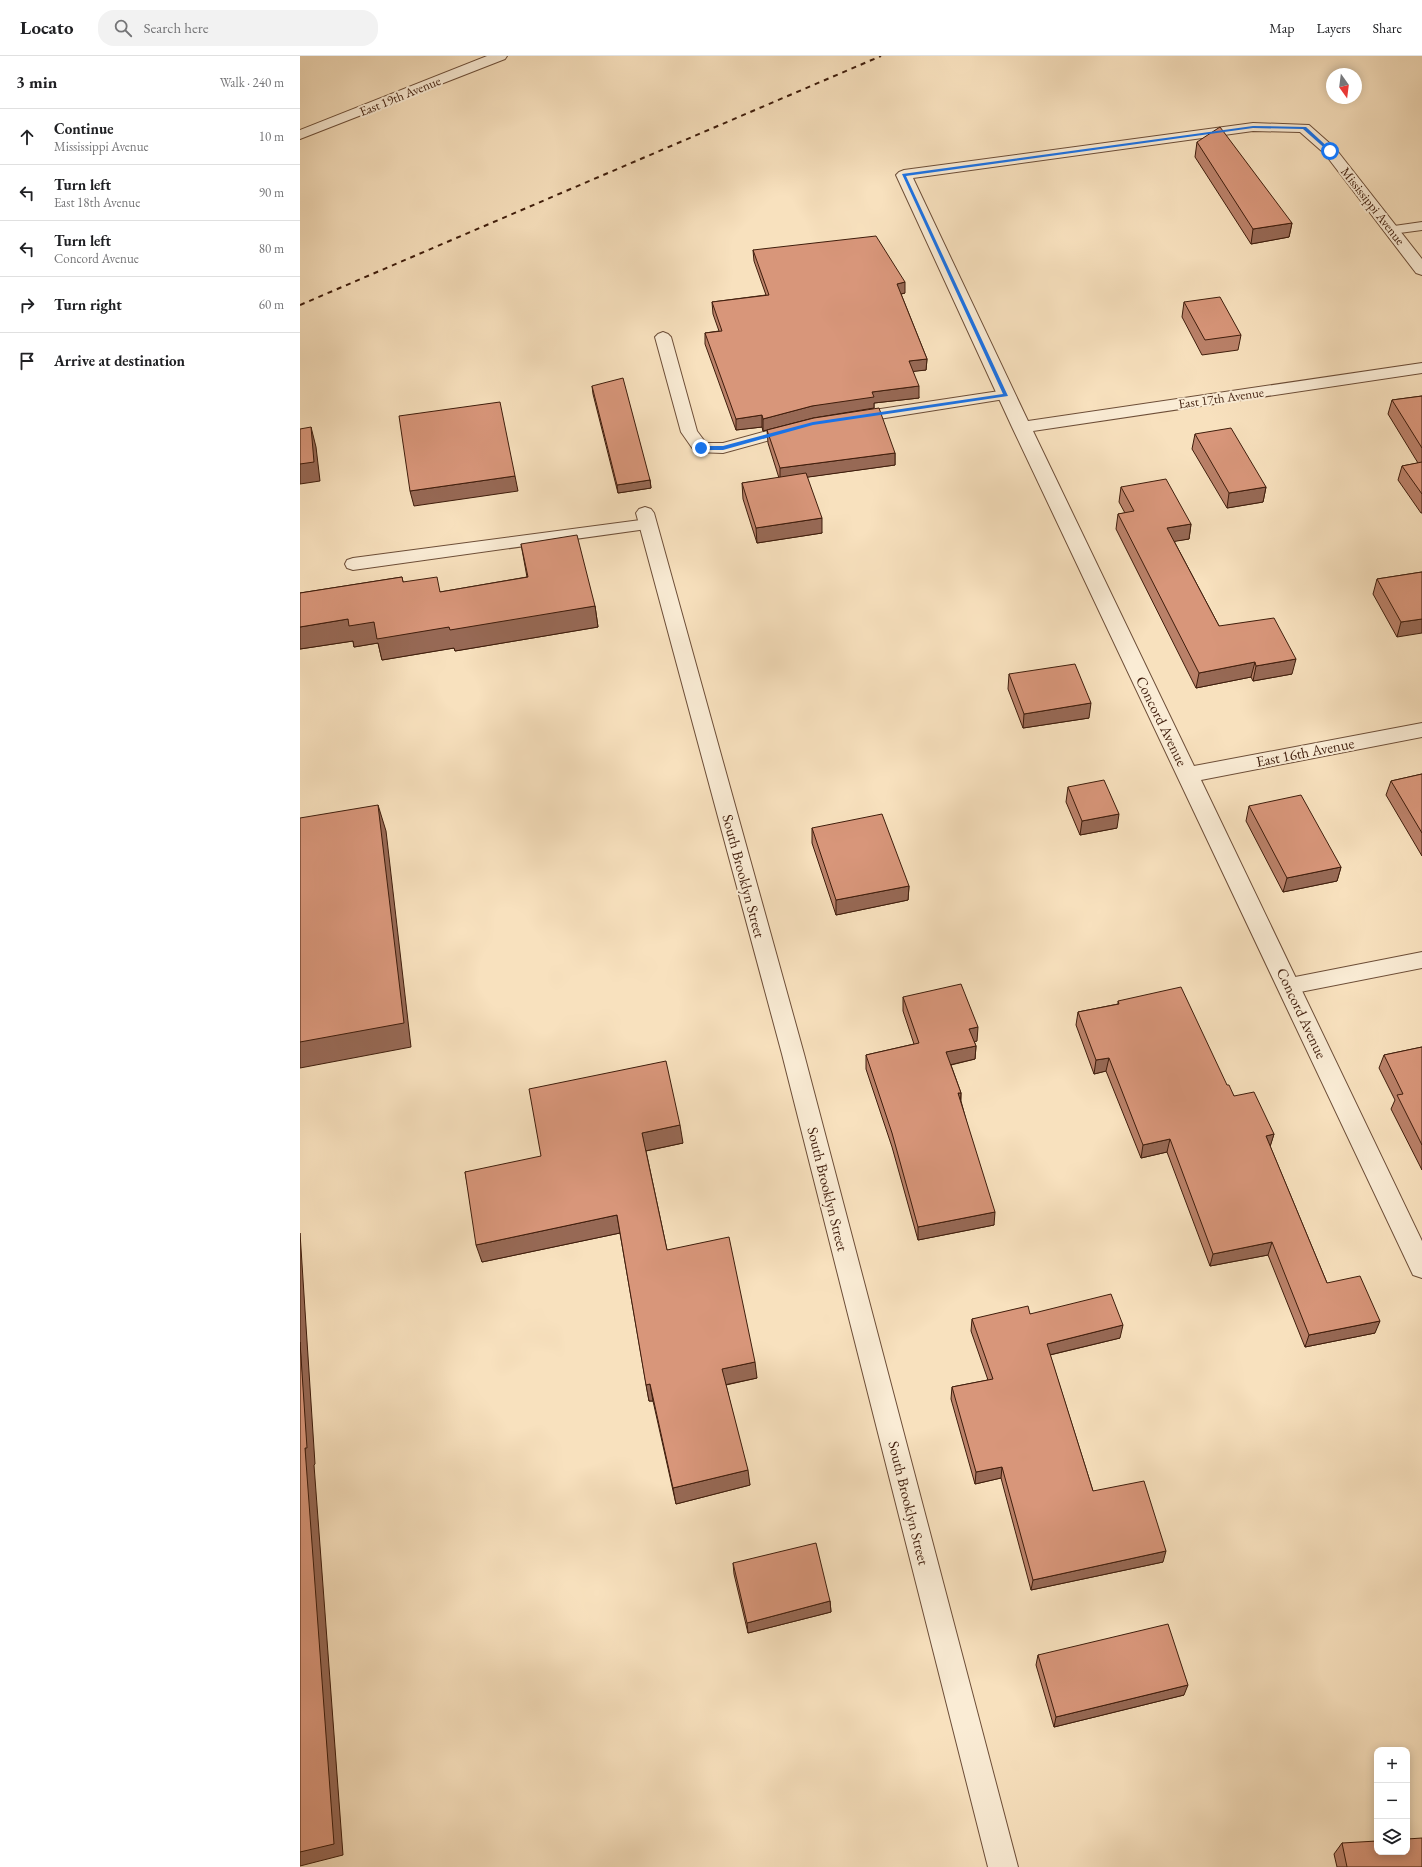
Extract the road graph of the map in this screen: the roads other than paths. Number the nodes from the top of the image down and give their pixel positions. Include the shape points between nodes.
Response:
1 (500, 56) edge
2 (300, 135) edge
3 (904, 175) joint
4 (1422, 226) edge
5 (1392, 230) junction
6 (1422, 270) edge
7 (664, 337) dead end
8 (1422, 368) edge
9 (1006, 395) junction
10 (837, 420) edge
11 (806, 426) edge
12 (1021, 427) junction
13 (647, 518) joint
14 (353, 564) dead end
15 (1422, 730) edge
16 (1187, 775) junction
17 (1422, 960) edge
18 (1290, 986) junction
19 (1422, 1267) edge
20 (1003, 1867) edge

1 - 2 street, East 19th Avenue
3 - 5 street, Mississippi Avenue via 1253,127 1304,128 1330,151
3 - 9 street, Concord Avenue
4 - 5 lane
5 - 6 street, Mississippi Avenue
7 - 11 lane via 689,432 701,448 723,448
8 - 12 street, East 17th Avenue
9 - 10 lane
9 - 12 street, Concord Avenue
12 - 16 street, Concord Avenue
13 - 14 lane
13 - 20 street, South Brooklyn Street via 793,1054
15 - 16 street, East 16th Avenue
16 - 18 street, Concord Avenue
17 - 18 lane
18 - 19 street, Concord Avenue

